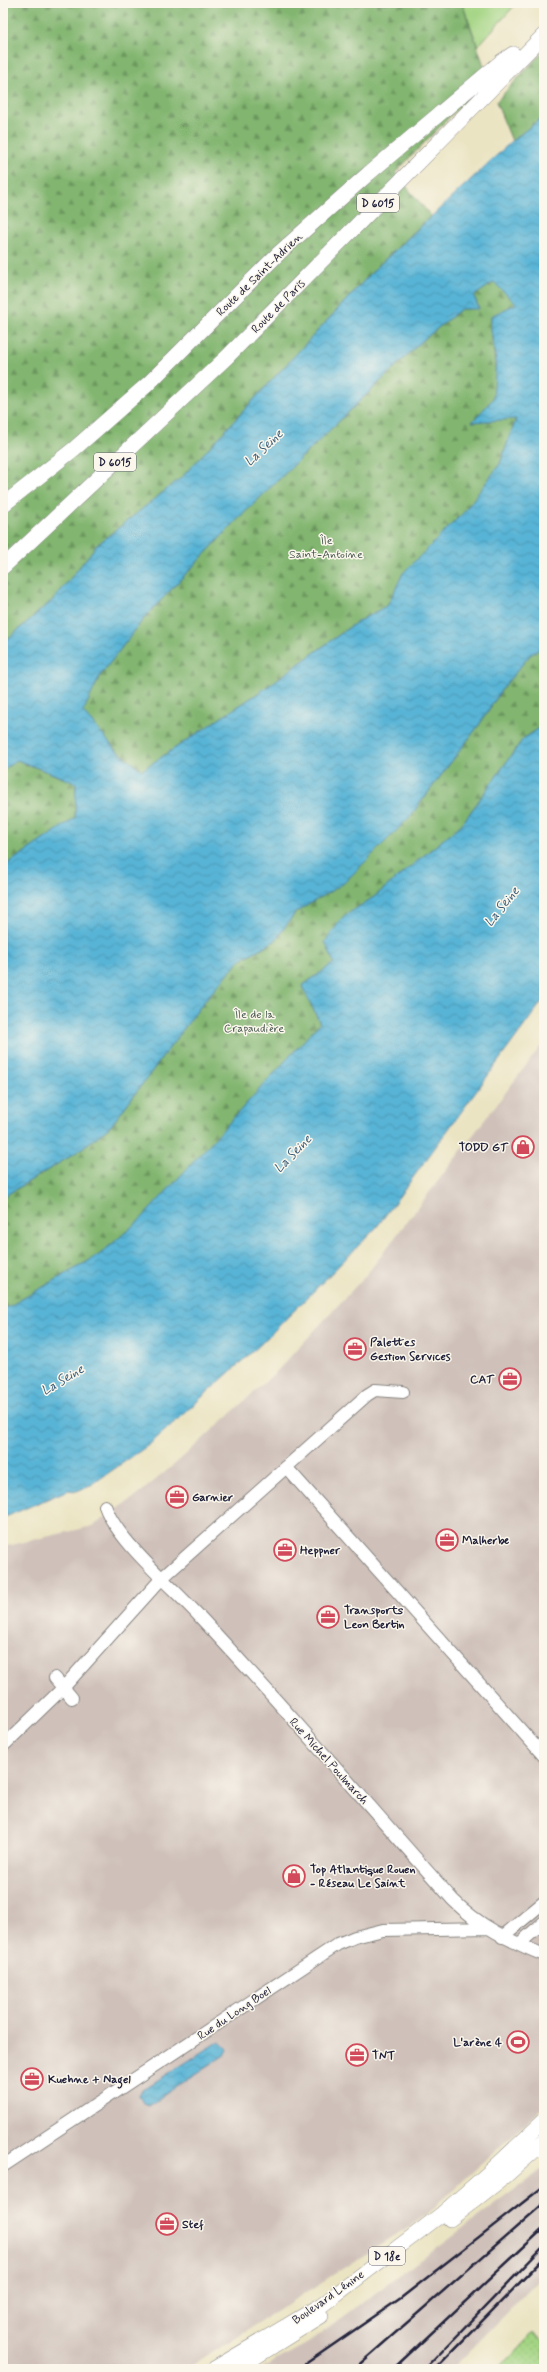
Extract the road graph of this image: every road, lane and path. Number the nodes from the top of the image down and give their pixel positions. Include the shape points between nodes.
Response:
1 (544, 36) edge
2 (519, 60) junction
3 (3, 505) edge
4 (3, 567) edge
5 (403, 1392) dead end
6 (286, 1467) junction
7 (105, 1506) dead end
8 (162, 1578) junction
9 (55, 1678) dead end
10 (63, 1688) junction
11 (72, 1698) dead end
12 (3, 1746) edge
13 (544, 1756) edge
14 (544, 1902) edge
15 (544, 1922) edge
16 (489, 1928) junction
17 (502, 1937) junction
18 (519, 1944) junction
19 (544, 1954) edge
20 (544, 2121) edge
21 (544, 2142) edge
22 (3, 2166) edge
23 (214, 2369) edge
24 (236, 2369) edge

1 - 2 main road, Route de Paris / D 6015
2 - 3 main road, Route de Saint-Adrien via 513,54 501,62 368,174 279,253 148,384 74,449
2 - 4 main road, Route de Paris / D 6015 via 227,357
5 - 6 street via 372,1391
6 - 8 street
6 - 13 street
7 - 8 street, Rue Michel Poulmarch via 108,1517
8 - 10 street
8 - 16 street, Rue Michel Poulmarch via 201,1618 453,1900
9 - 10 street
10 - 11 street
10 - 12 street
14 - 17 street
15 - 18 street
16 - 17 street, Rue Michel Poulmarch
16 - 22 street, Rue du Long Boel via 440,1931 383,1930 338,1944
17 - 18 street, Rue Michel Poulmarch
18 - 19 street, Rue Michel Poulmarch
20 - 23 main road, Boulevard Lénine / D 18e via 442,2214 322,2305
21 - 24 main road, D 18e via 480,2196 328,2312

